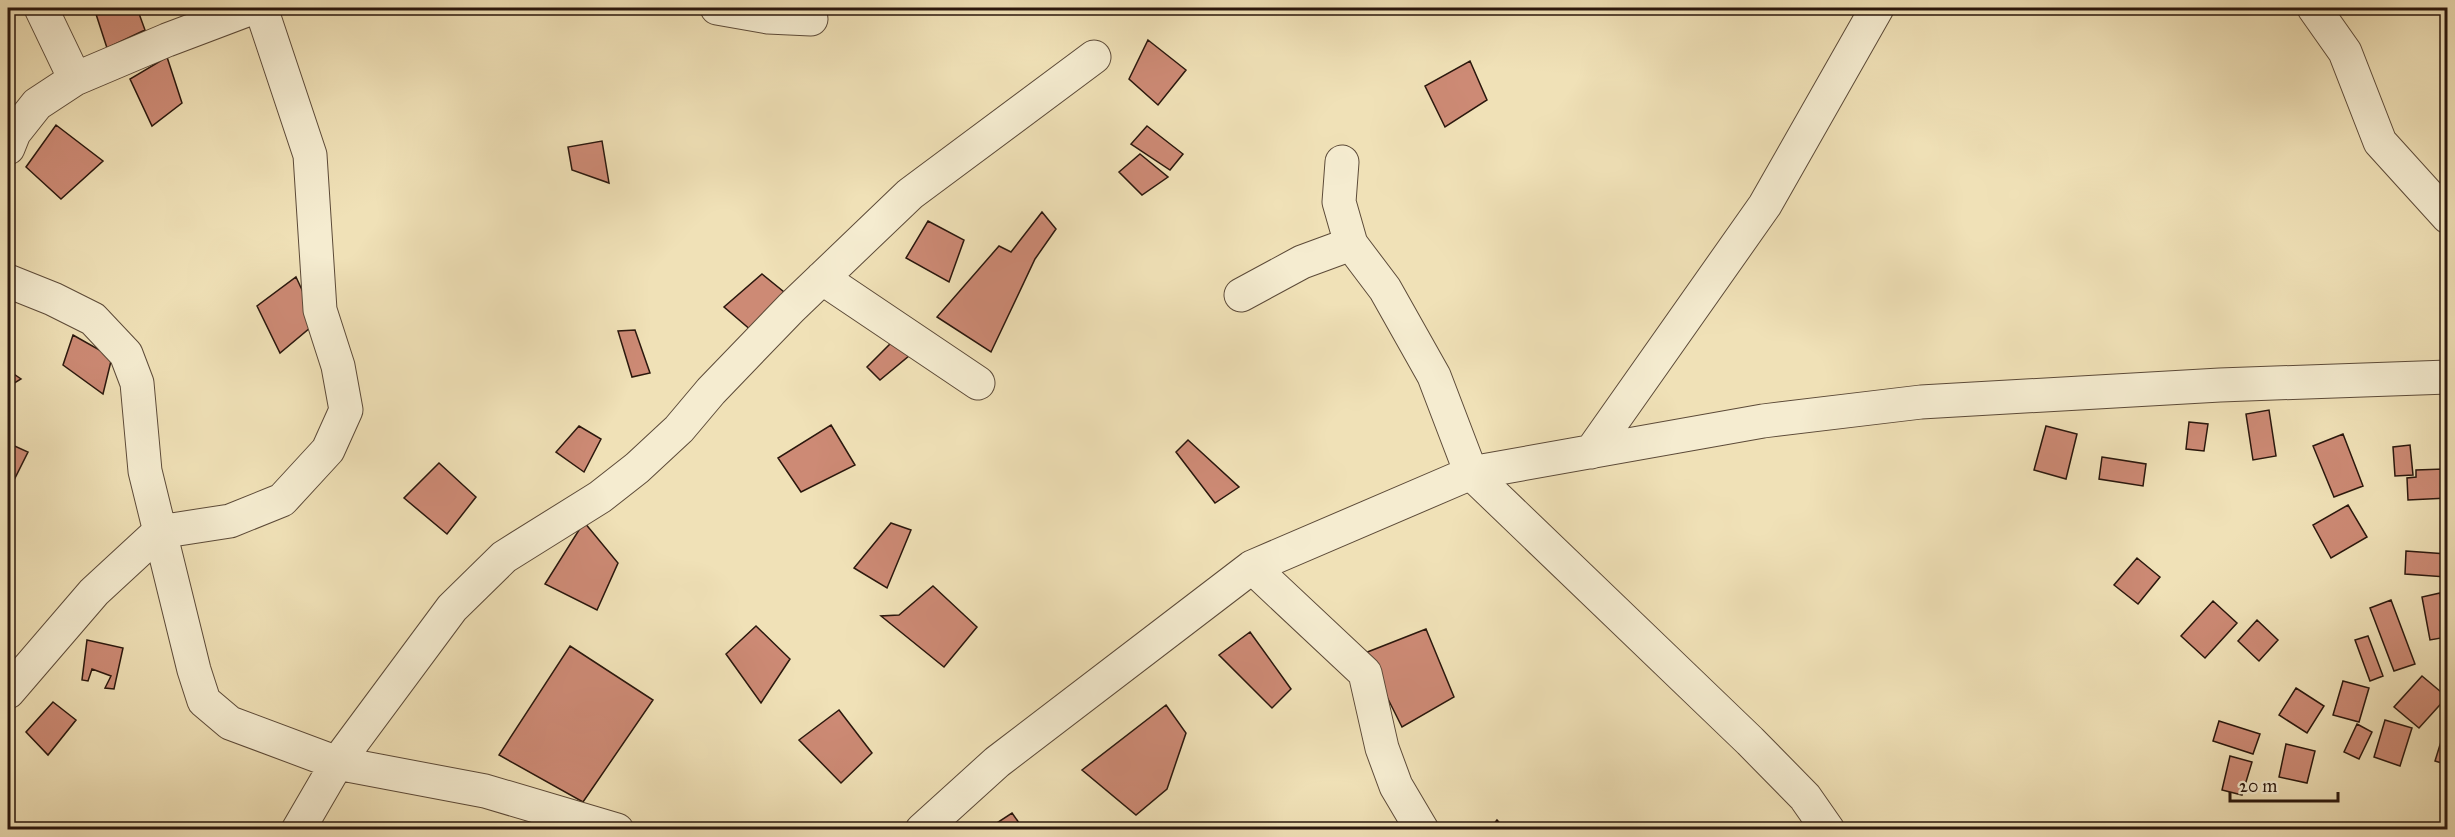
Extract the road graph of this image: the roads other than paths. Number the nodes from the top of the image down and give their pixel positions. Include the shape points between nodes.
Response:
1 (41, 8) edge
2 (252, 8) edge
3 (261, 8) edge
4 (717, 8) edge
5 (1877, 8) edge
6 (2314, 8) edge
7 (811, 19) dead end
8 (1094, 57) dead end
9 (75, 79) junction
10 (8, 148) edge
11 (1342, 162) dead end
12 (2448, 217) edge
13 (1351, 244) junction
14 (822, 278) junction
15 (8, 280) edge
16 (1241, 294) dead end
17 (2448, 377) edge
18 (978, 383) dead end
19 (1591, 452) junction
20 (1471, 473) junction
21 (159, 532) junction
22 (1252, 567) junction
23 (8, 692) edge
24 (337, 763) junction
25 (298, 830) edge
26 (617, 830) edge
27 (922, 830) edge
28 (1422, 830) edge
29 (1828, 830) edge

1 - 9 street
2 - 9 street
3 - 21 street via 310,155 320,310 338,366 346,410 328,450 282,500 230,521
4 - 7 street via 768,18
5 - 19 street via 1765,205
6 - 12 street via 2345,52 2379,142
8 - 14 street via 910,194
9 - 10 street via 37,104 14,133
11 - 13 street via 1339,202
13 - 16 street via 1302,262
13 - 20 street via 1385,290 1434,376
14 - 18 street
14 - 24 street via 637,468 600,497 504,557 452,608
15 - 21 street via 93,319 126,354 137,383 145,471
17 - 19 street via 1921,402 1763,421
19 - 20 street
20 - 22 street
20 - 29 street via 1750,741 1805,797
21 - 23 street via 94,592
21 - 24 street via 204,701 230,723
22 - 27 street via 997,762
22 - 28 street via 1365,673 1382,748 1396,786
24 - 25 street
24 - 26 street via 485,791

